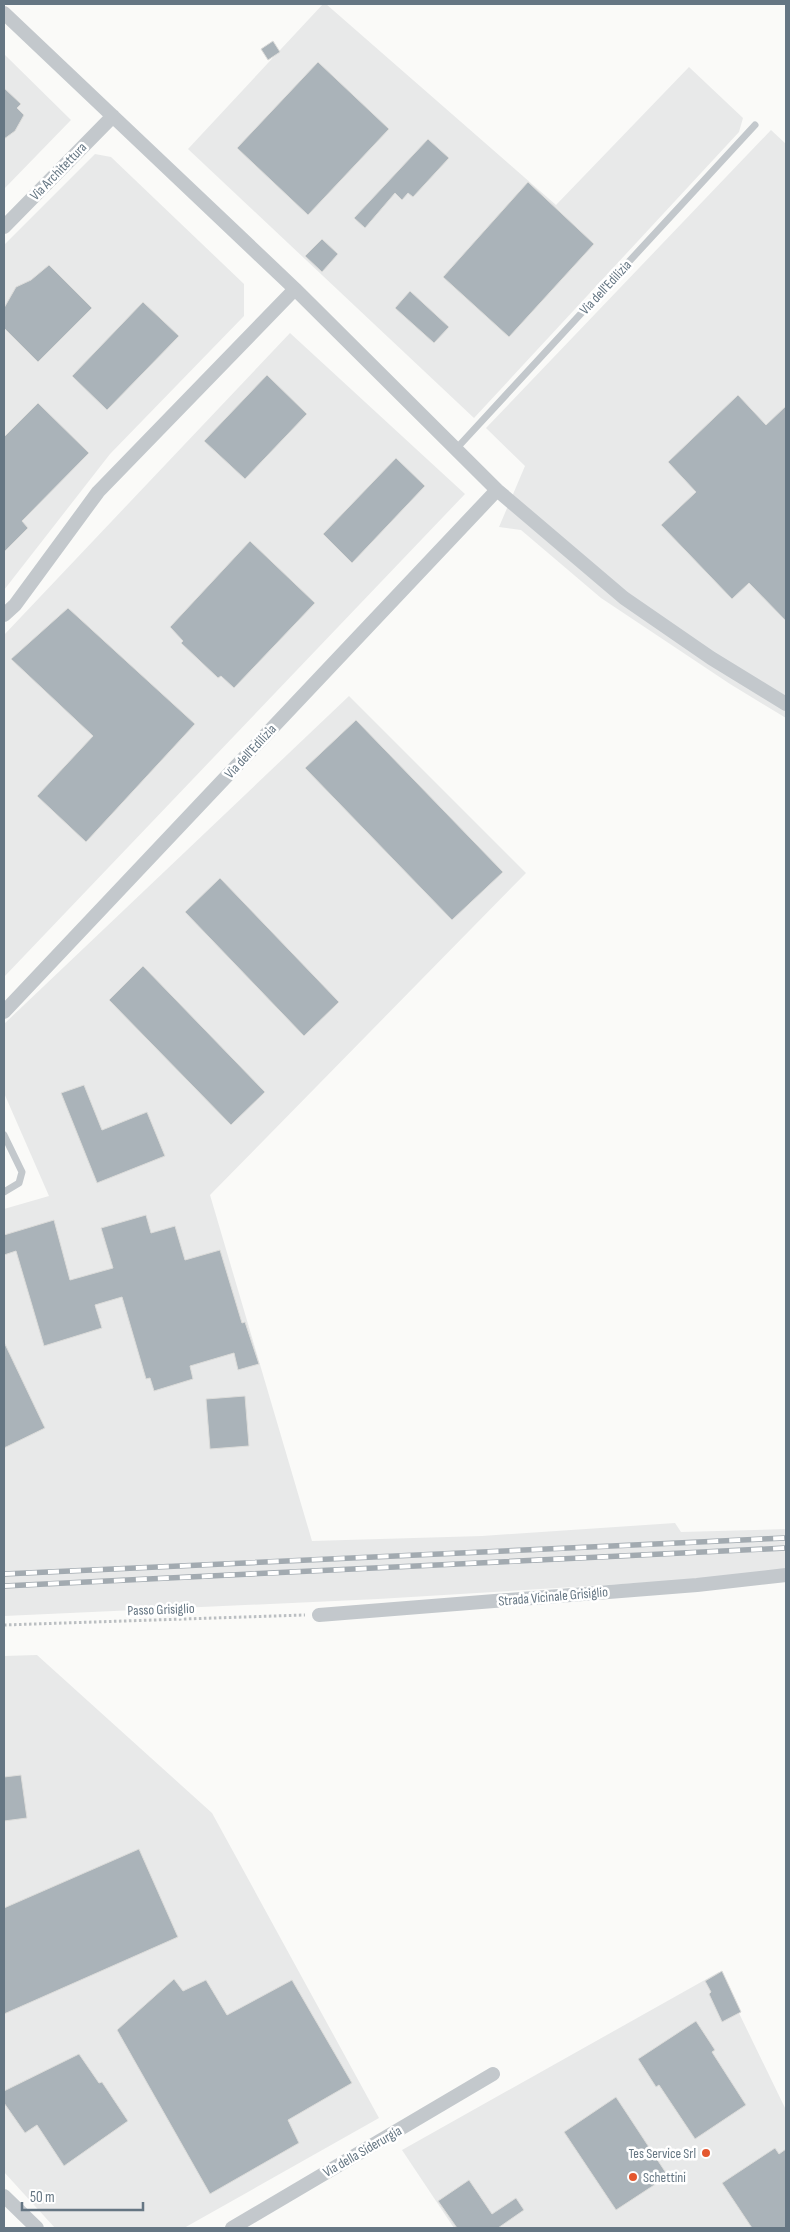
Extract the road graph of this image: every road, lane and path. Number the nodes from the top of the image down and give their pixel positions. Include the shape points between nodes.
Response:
1 (4, 13) edge
2 (113, 116) junction
3 (755, 125) dead end
4 (4, 227) edge
5 (295, 289) junction
6 (456, 449) junction
7 (497, 490) junction
8 (4, 615) edge
9 (786, 704) edge
10 (4, 1012) edge
11 (4, 1135) edge
12 (7, 1150) edge
13 (4, 1192) edge
14 (786, 1575) edge
15 (319, 1615) joint
16 (4, 1625) edge
17 (492, 2074) dead end
18 (4, 2196) edge
19 (37, 2228) edge
20 (232, 2228) edge

1 - 2 street
2 - 4 street, Via Architettura
2 - 5 street
3 - 6 lane, Via dell'Edilizia
5 - 6 street
5 - 8 street via 98,492 15,605
6 - 7 street
7 - 9 street via 624,598 711,658
7 - 10 street, Via dell'Edilizia
11 - 12 lane
12 - 13 lane via 22,1172 19,1183
14 - 15 street, Strada Vicinale Grisiglio via 687,1586
15 - 16 path, Passo Grisiglio
17 - 20 street, Via della Siderurgia
18 - 19 street

